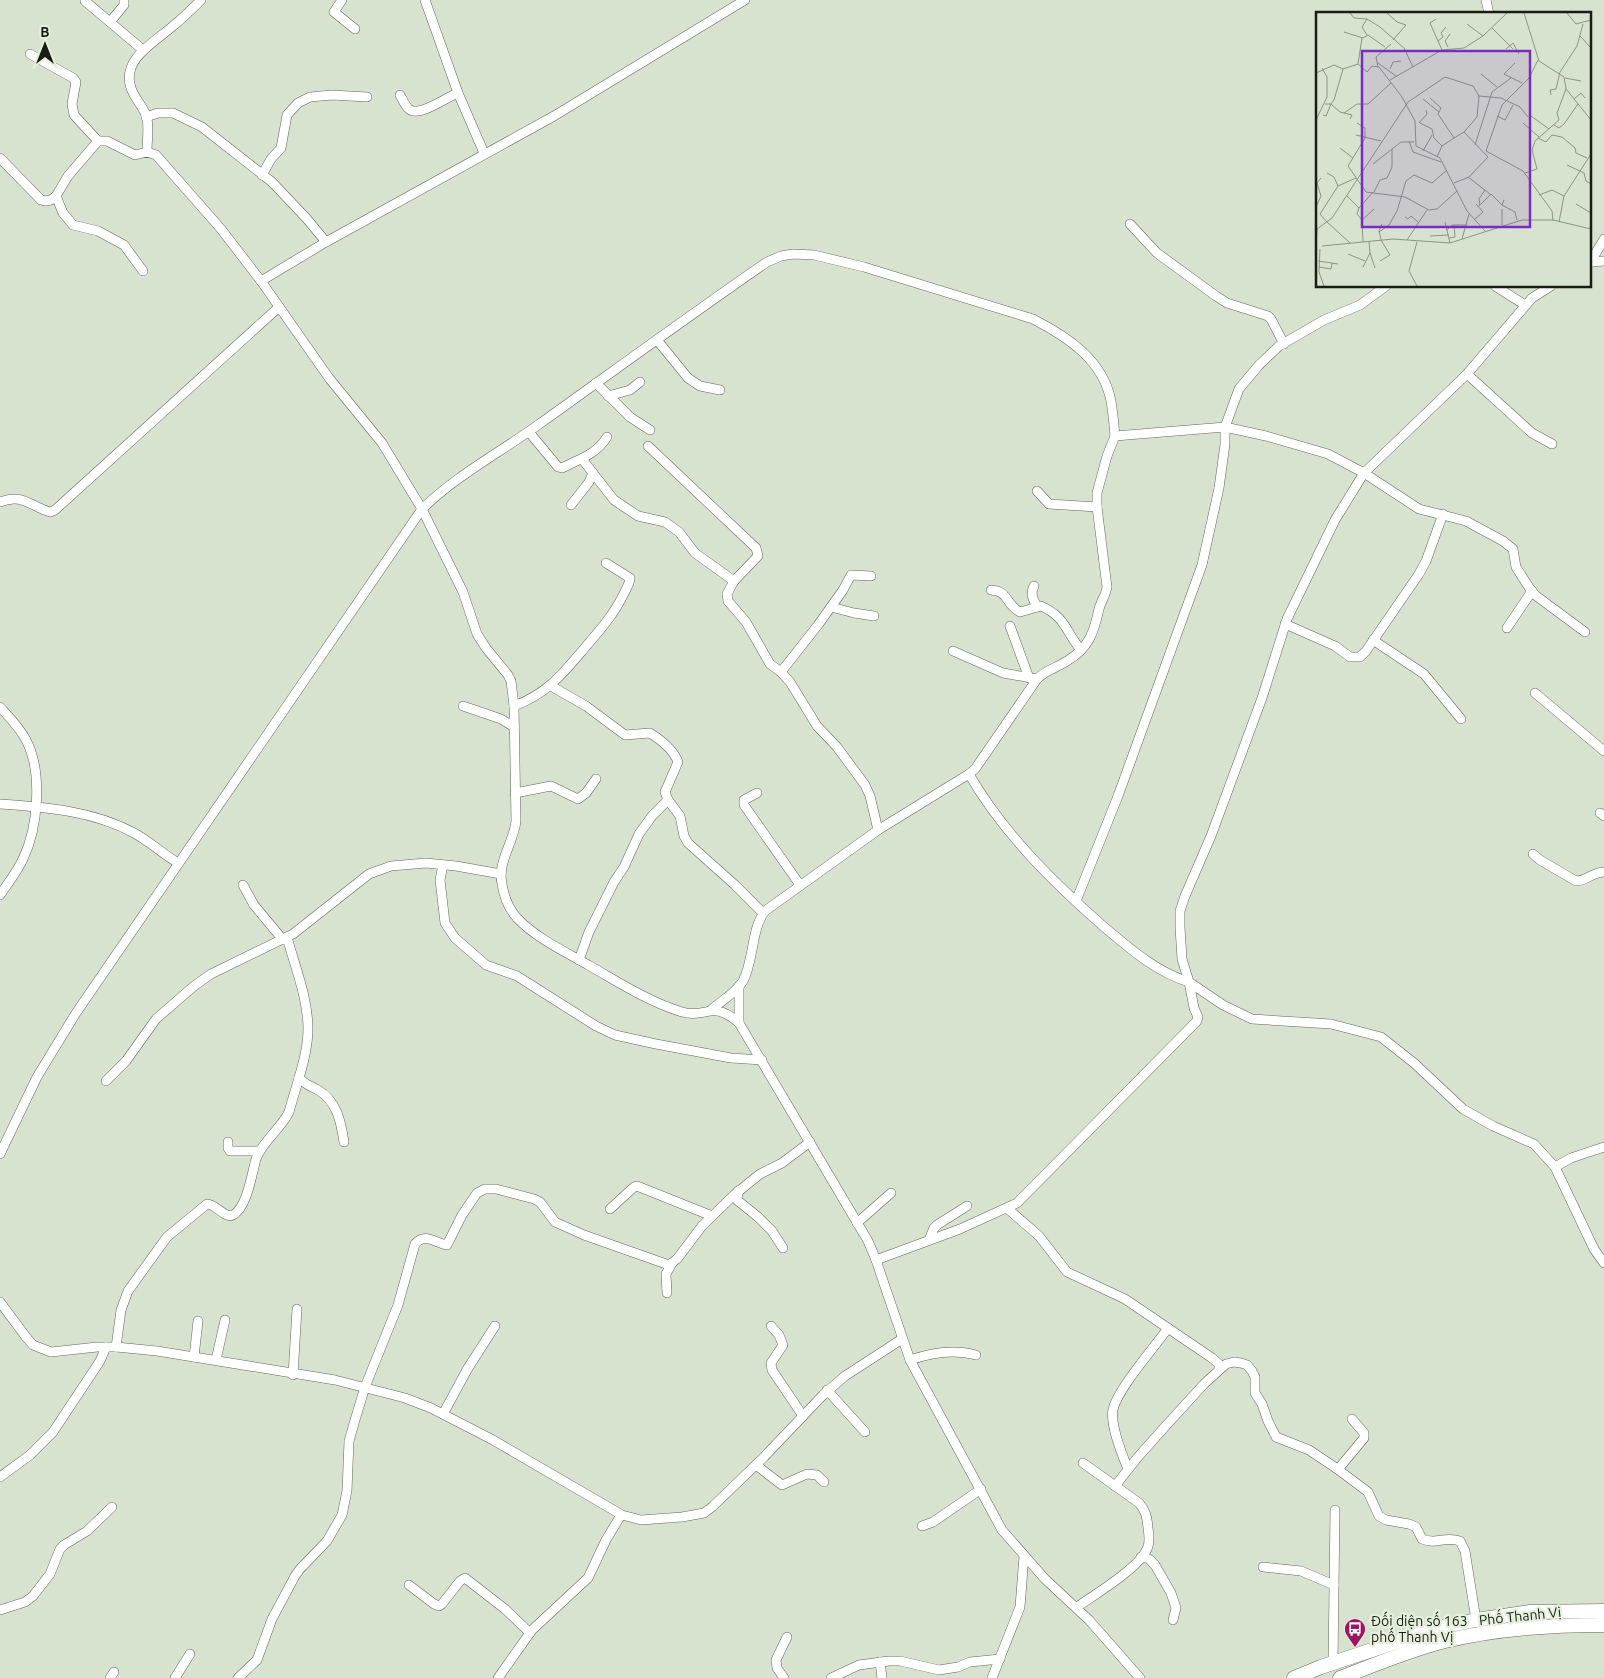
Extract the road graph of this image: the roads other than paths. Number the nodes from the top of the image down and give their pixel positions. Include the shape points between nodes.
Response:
1 (124, 0) edge
2 (201, 0) edge
3 (342, 0) edge
4 (425, 0) edge
5 (745, 0) edge
6 (85, 1) dead end
7 (110, 22) junction
8 (355, 29) dead end
9 (143, 50) junction
10 (30, 54) dead end
11 (458, 93) junction
12 (400, 95) dead end
13 (367, 98) dead end
14 (146, 117) junction
15 (98, 141) junction
16 (147, 152) junction
17 (484, 153) junction
18 (0, 158) edge
19 (262, 175) junction
20 (56, 196) junction
21 (1130, 224) dead end
22 (1604, 239) edge
23 (326, 242) junction
24 (1592, 260) edge
25 (143, 271) dead end
26 (261, 281) junction
27 (1383, 288) edge
28 (1498, 288) edge
29 (1548, 288) edge
30 (1525, 305) junction
31 (279, 307) junction
32 (1282, 339) junction
33 (657, 340) junction
34 (1467, 374) junction
35 (640, 382) dead end
36 (596, 383) junction
37 (720, 390) dead end
38 (608, 396) junction
39 (1225, 427) junction
40 (650, 430) dead end
41 (529, 432) junction
42 (1115, 436) junction
43 (607, 437) dead end
44 (1552, 444) dead end
45 (648, 446) dead end
46 (582, 459) junction
47 (593, 473) junction
48 (1364, 473) junction
49 (1037, 491) dead end
50 (0, 502) edge
51 (571, 505) dead end
52 (1097, 507) junction
53 (422, 509) junction
54 (1443, 514) junction
55 (606, 563) dead end
56 (871, 576) dead end
57 (734, 582) junction
58 (1034, 586) dead end
59 (991, 590) dead end
60 (1532, 591) junction
61 (831, 607) junction
62 (1037, 607) junction
63 (874, 616) dead end
64 (1285, 624) junction
65 (1010, 626) dead end
66 (1507, 628) dead end
67 (1585, 632) dead end
68 (1373, 640) junction
69 (1081, 650) junction
70 (953, 651) dead end
71 (781, 672) junction
72 (1033, 679) junction
73 (551, 686) junction
74 (1535, 693) dead end
75 (463, 706) dead end
76 (514, 706) junction
77 (0, 707) edge
78 (1461, 720) dead end
79 (514, 727) junction
80 (1604, 751) edge
81 (969, 774) junction
82 (596, 780) dead end
83 (515, 793) junction
84 (757, 793) dead end
85 (668, 800) junction
86 (0, 804) edge
87 (36, 806) junction
88 (878, 830) junction
89 (1533, 854) dead end
90 (178, 863) junction
91 (443, 865) junction
92 (1604, 872) edge
93 (500, 874) junction
94 (243, 885) dead end
95 (800, 885) junction
96 (0, 895) edge
97 (1076, 901) junction
98 (762, 913) junction
99 (285, 939) junction
100 (579, 960) junction
101 (1189, 982) junction
102 (739, 986) junction
103 (711, 1010) junction
104 (739, 1023) junction
105 (762, 1060) junction
106 (299, 1077) junction
107 (106, 1081) dead end
108 (228, 1142) dead end
109 (344, 1142) dead end
110 (810, 1142) junction
111 (1604, 1147) edge
112 (260, 1151) junction
113 (0, 1154) edge
114 (1556, 1166) junction
115 (738, 1191) junction
116 (891, 1193) dead end
117 (967, 1206) dead end
118 (610, 1209) dead end
119 (1008, 1209) junction
120 (712, 1216) junction
121 (857, 1223) junction
122 (929, 1240) junction
123 (783, 1248) dead end
124 (876, 1260) junction
125 (672, 1263) junction
126 (1604, 1263) edge
127 (667, 1293) dead end
128 (0, 1302) edge
129 (297, 1309) dead end
130 (225, 1320) dead end
131 (198, 1321) dead end
132 (495, 1326) dead end
133 (771, 1326) dead end
134 (1168, 1328) junction
135 (902, 1339) junction
136 (106, 1347) junction
137 (116, 1347) junction
138 (976, 1355) dead end
139 (194, 1357) junction
140 (216, 1360) junction
141 (910, 1360) junction
142 (1219, 1370) junction
143 (293, 1375) junction
144 (365, 1387) junction
145 (828, 1390) junction
146 (443, 1414) junction
147 (803, 1416) junction
148 (1352, 1419) dead end
149 (865, 1432) dead end
150 (1084, 1463) dead end
151 (756, 1464) junction
152 (1336, 1468) junction
153 (1128, 1469) junction
154 (0, 1477) edge
155 (824, 1482) dead end
156 (1115, 1486) junction
157 (980, 1489) junction
158 (112, 1507) dead end
159 (1335, 1510) dead end
160 (621, 1515) junction
161 (922, 1526) dead end
162 (1024, 1556) junction
163 (1141, 1557) junction
164 (1264, 1567) dead end
165 (408, 1585) dead end
166 (1334, 1586) junction
167 (1076, 1607) junction
168 (0, 1610) edge
169 (1604, 1611) edge
170 (1173, 1620) dead end
171 (1476, 1620) junction
172 (1604, 1625) edge
173 (530, 1633) junction
174 (787, 1637) dead end
175 (190, 1654) dead end
176 (1000, 1659) junction
177 (880, 1662) junction
178 (1333, 1664) junction
179 (175, 1678) edge
180 (238, 1678) edge
181 (498, 1678) edge
182 (784, 1678) edge
183 (831, 1678) edge
184 (882, 1678) edge
185 (992, 1678) edge
186 (1140, 1678) edge
187 (1294, 1678) edge
188 (1340, 1678) edge

1 - 7 street via 124,5
2 - 9 street
3 - 8 street via 334,12
4 - 11 street
5 - 17 street via 554,116
6 - 7 street
7 - 9 street
9 - 14 street via 133,64 129,78
10 - 15 street via 73,78 76,82 74,116
11 - 12 street via 418,112 407,108
11 - 17 street
13 - 19 street via 332,94 310,97 298,103 287,116 282,148 270,159
14 - 16 street
14 - 19 street via 166,112 189,120 212,134
15 - 16 street via 107,141 135,155
15 - 20 street
16 - 26 street via 166,164
17 - 23 street
18 - 20 street via 41,200 51,200
19 - 23 street via 308,219
20 - 25 street via 63,213 73,225 98,230 124,245
21 - 32 street via 1157,253 1216,296 1272,319
22 - 24 street
23 - 26 street
26 - 31 street
27 - 32 street via 1360,305
28 - 30 street
29 - 30 street
30 - 34 street
31 - 50 street via 55,510 50,512 15,498
31 - 53 street via 329,378 382,443
32 - 39 street via 1239,389
33 - 36 street
33 - 37 street via 688,378 700,386
33 - 42 street via 767,262 793,254 814,255 864,267 1033,320 1057,332 1094,363 1110,399
34 - 44 street via 1532,433
34 - 48 street
35 - 38 street via 630,390
36 - 38 street
36 - 41 street
38 - 40 street
39 - 42 street
39 - 48 street via 1328,454
39 - 97 street via 1220,481 1202,565
41 - 46 street via 558,466 562,468
41 - 53 street via 460,476
42 - 52 street via 1097,493
43 - 46 street via 598,449
45 - 57 street via 756,548 758,556
46 - 47 street
47 - 51 street
47 - 57 street via 620,505 638,516 665,522 679,532 695,553
48 - 54 street via 1419,509
48 - 64 street via 1335,520
49 - 52 street via 1049,504
52 - 69 street via 1107,587 1091,638
53 - 76 street via 463,592 478,634 508,675
53 - 90 street
54 - 60 street via 1466,521 1512,548 1516,567
54 - 68 street via 1426,561
55 - 73 street via 628,575 629,583 614,613
56 - 61 street via 851,575
57 - 71 street via 726,595 728,601 746,622 770,664
58 - 62 street via 1031,591
59 - 62 street via 1004,593 1013,608 1020,612
60 - 66 street
60 - 67 street
61 - 63 street
61 - 71 street
62 - 69 street via 1052,611 1060,618
64 - 68 street via 1335,646 1352,658 1360,657
64 - 101 street via 1262,698 1180,911 1182,959
65 - 72 street
68 - 78 street via 1424,674
69 - 72 street via 1068,661
70 - 72 street via 1003,673
71 - 88 street via 817,726 865,786
72 - 81 street
73 - 76 street
73 - 85 street via 586,706 625,735 650,733 661,741 678,762 665,788
74 - 80 street
75 - 79 street
76 - 79 street
77 - 87 street via 26,739 32,752
79 - 83 street
81 - 88 street
81 - 97 street via 1015,839
82 - 83 street via 578,799 551,786
83 - 93 street via 515,829
84 - 95 street via 744,800 744,806
85 - 98 street via 680,816 688,843
85 - 100 street via 638,834 624,867 595,918
86 - 87 street
87 - 90 street via 111,822 136,834
87 - 96 street via 24,858
88 - 95 street
89 - 92 street via 1576,882
90 - 113 street via 76,1013 42,1069
91 - 93 street
91 - 99 street via 391,866 369,874
91 - 105 street via 440,880 445,924 455,938 486,965 517,976 615,1035 713,1055
93 - 100 street via 506,899 518,919
94 - 99 street via 254,905
95 - 98 street
97 - 101 street via 1146,961
98 - 102 street via 745,976
99 - 106 street via 308,1020
99 - 107 street via 211,974 194,986 156,1019 126,1061
100 - 103 street via 645,997 682,1012
101 - 114 street via 1252,1019 1331,1024 1381,1037 1463,1109 1534,1144
101 - 119 street via 1198,1021 1017,1204
102 - 103 street
102 - 104 street
103 - 104 street via 726,1012
104 - 105 street
105 - 110 street
106 - 109 street via 334,1105
106 - 112 street via 286,1119
108 - 112 street via 230,1151
110 - 115 street
110 - 121 street
111 - 114 street
112 - 137 street via 238,1212 228,1216 207,1204 167,1237 128,1291 121,1310
114 - 126 street via 1594,1249
115 - 120 street
115 - 123 street via 736,1200 758,1216
116 - 121 street
117 - 122 street via 936,1225
118 - 120 street via 637,1186
119 - 122 street
119 - 134 street via 1039,1236 1067,1272 1125,1299
120 - 125 street
121 - 124 street
122 - 124 street
124 - 135 street
125 - 127 street via 666,1274
125 - 144 street via 661,1263 555,1222 534,1198 485,1189 470,1202 447,1245 423,1237 415,1244 398,1305
128 - 136 street via 33,1345 42,1349 51,1352
129 - 143 street
130 - 140 street
131 - 139 street
132 - 146 street
133 - 147 street via 783,1345 771,1362 772,1370
134 - 142 street via 1212,1358 1219,1364
134 - 153 street via 1122,1390 1113,1410 1118,1444
135 - 141 street
135 - 145 street
136 - 137 street
136 - 154 street via 53,1432 30,1455
137 - 139 street
138 - 141 street via 968,1352 938,1353
139 - 140 street
140 - 143 street
141 - 157 street
142 - 152 street via 1234,1362 1246,1365 1255,1377 1255,1393 1276,1437 1309,1450
142 - 153 street
143 - 144 street
144 - 146 street via 405,1398
144 - 180 street via 349,1442 347,1491 342,1515 327,1541 295,1576 272,1619 255,1664
145 - 147 street
145 - 149 street
146 - 160 street via 494,1440
147 - 151 street
148 - 152 street via 1364,1438 1340,1468
150 - 156 street
151 - 155 street via 782,1485 807,1474 817,1475
151 - 160 street via 704,1513 641,1520
152 - 171 street via 1368,1492 1379,1516 1416,1527 1422,1539 1429,1542 1451,1538 1460,1541 1465,1551
153 - 156 street
156 - 163 street via 1146,1510 1149,1535 1147,1550
157 - 161 street via 933,1522
157 - 162 street via 1002,1530
158 - 168 street via 87,1531 60,1549 50,1574 34,1596
159 - 166 street
160 - 173 street via 585,1583
162 - 167 street
162 - 176 street via 1020,1606
163 - 167 street via 1109,1586
163 - 170 street via 1150,1559 1171,1593 1176,1608
164 - 166 street via 1301,1571
165 - 173 street via 439,1606 465,1578 506,1609
166 - 178 street
167 - 186 street
169 - 171 main road, Phố Thanh Vị via 1530,1612
171 - 178 main road, Phố Thanh Vị via 1442,1627
172 - 188 main road, Phố Thanh Vị via 1528,1627 1481,1633 1444,1641
173 - 181 street
174 - 182 street via 776,1660
175 - 179 street
176 - 177 street via 939,1670 900,1661
176 - 185 street
177 - 183 street via 859,1665
177 - 184 street
178 - 187 main road, Phố Thanh Vị

